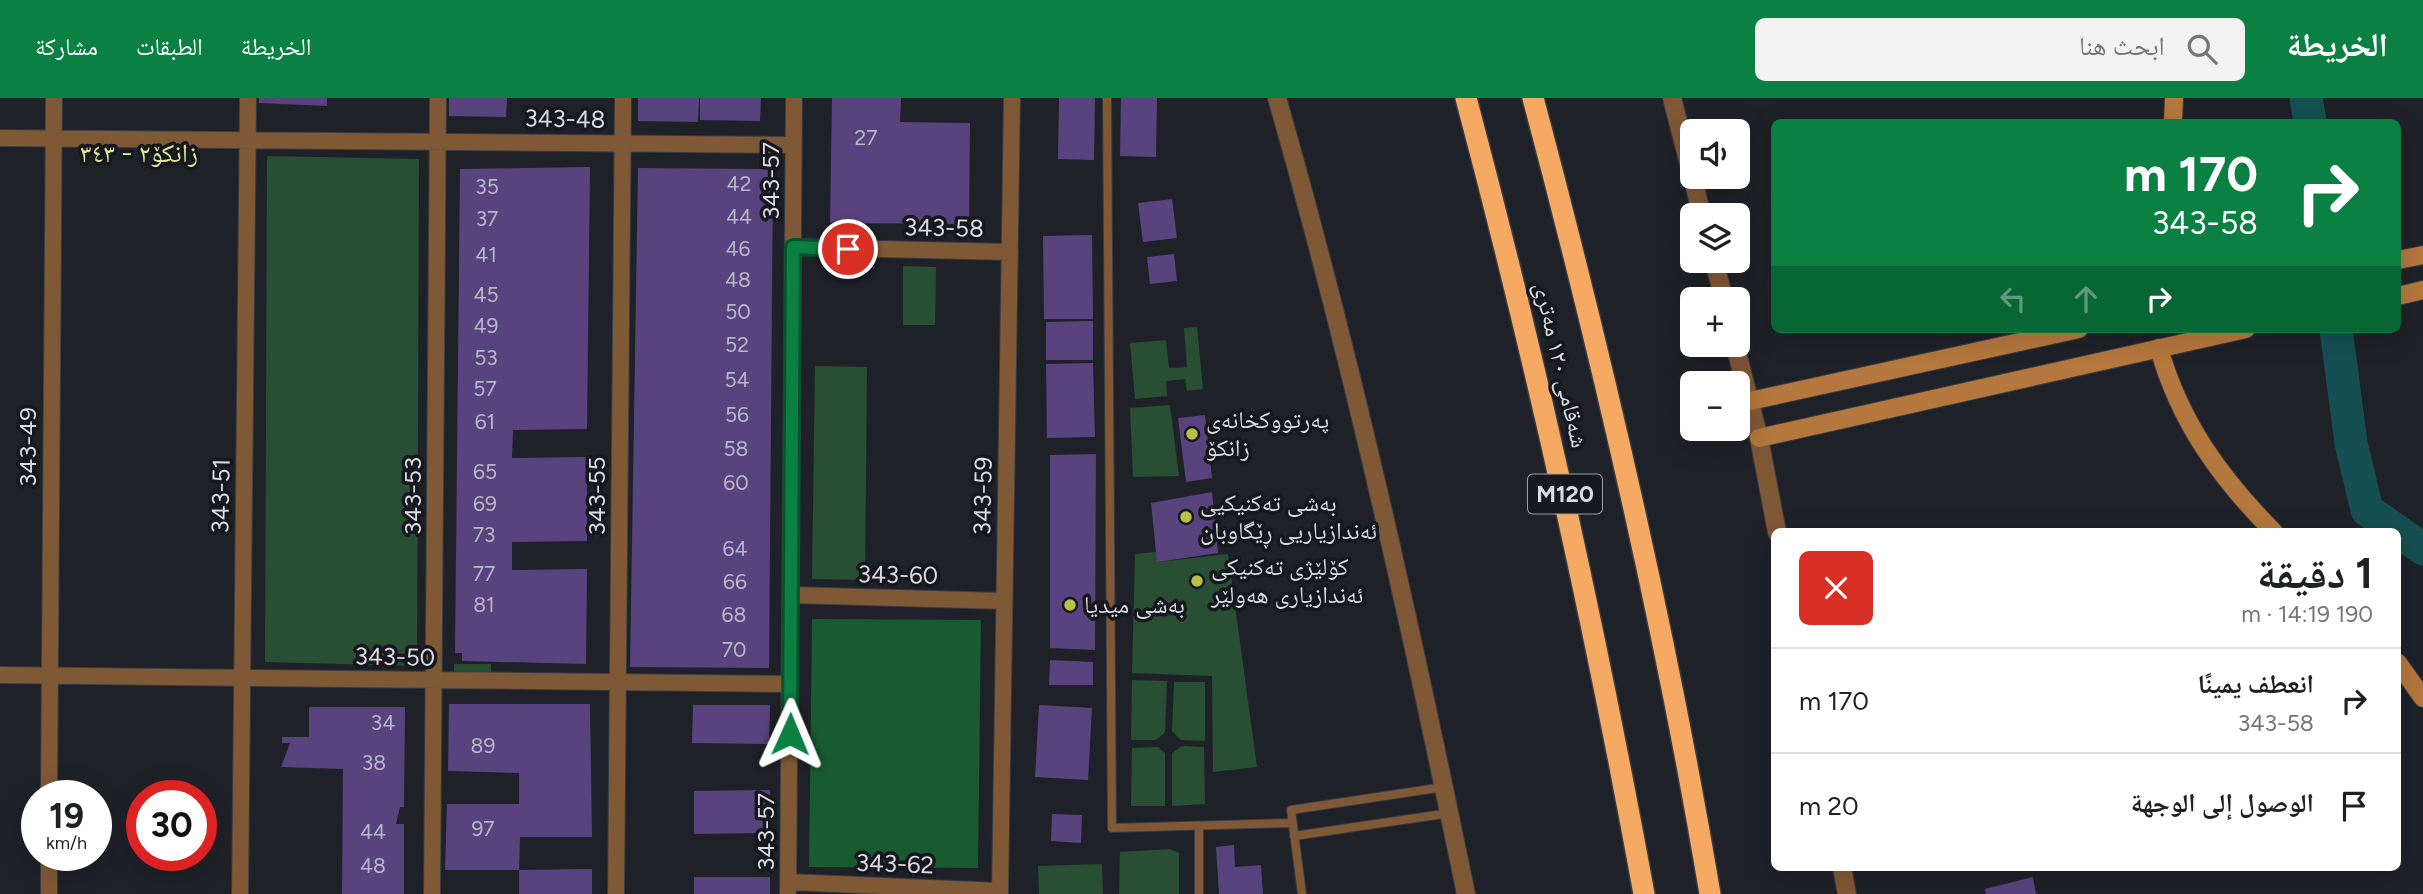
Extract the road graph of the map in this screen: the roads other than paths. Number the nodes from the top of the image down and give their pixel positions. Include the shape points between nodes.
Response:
1 (54, 98) edge
2 (248, 98) edge
3 (438, 98) edge
4 (623, 98) edge
5 (794, 98) edge
6 (1013, 98) edge
7 (1107, 98) edge
8 (1277, 98) edge
9 (1466, 98) edge
10 (1533, 98) edge
11 (1672, 98) edge
12 (2174, 98) edge
13 (2173, 119) edge
14 (0, 138) edge
15 (53, 138) junction
16 (248, 140) junction
17 (437, 140) junction
18 (622, 142) junction
19 (793, 145) junction
20 (1699, 203) edge
21 (793, 247) junction
22 (1010, 252) junction
23 (2423, 255) edge
24 (2401, 259) edge
25 (2423, 288) edge
26 (2401, 295) edge
27 (2061, 333) edge
28 (2229, 333) edge
29 (2159, 348) junction
30 (1750, 401) joint
31 (1759, 438) junction
32 (1776, 528) edge
33 (2270, 528) edge
34 (791, 595) junction
35 (1004, 601) junction
36 (2401, 667) edge
37 (0, 674) edge
38 (49, 675) junction
39 (241, 678) junction
40 (435, 680) junction
41 (619, 682) junction
42 (790, 684) junction
43 (2423, 698) edge
44 (49, 780) edge
45 (1444, 787) junction
46 (1450, 813) junction
47 (1292, 823) junction
48 (1199, 827) junction
49 (1294, 836) junction
50 (49, 871) edge
51 (1843, 871) edge
52 (788, 888) edge
53 (1000, 892) edge
54 (49, 894) edge
55 (240, 894) edge
56 (432, 894) edge
57 (615, 894) edge
58 (1199, 894) edge
59 (1302, 894) edge
60 (1466, 894) edge
61 (1644, 894) edge
62 (1710, 894) edge
63 (1847, 894) edge

1 - 15 street, 343-49
2 - 16 street, 343-51
3 - 17 street, 343-53
4 - 18 street, 343-55
5 - 19 street, 343-57
6 - 22 street, 343-59
7 - 48 lane via 1112,828
8 - 45 street via 1322,259
9 - 61 highway, شەقامی ١٢٠ مەتری / M120 via 1564,490
10 - 62 highway, شەقامی ١٢٠ مەتری / M120 via 1595,337 1649,575
11 - 20 street
12 - 13 main road
14 - 15 street, 343-48
15 - 16 street, 343-48
15 - 38 street, 343-49
16 - 17 street, 343-48
16 - 39 street, 343-51
17 - 18 street, 343-48
17 - 40 street, 343-53
18 - 19 street, 343-48
18 - 41 street, 343-55
19 - 21 street, 343-57
21 - 22 street, 343-58
21 - 34 street, 343-57
22 - 35 street, 343-59
23 - 24 main road
25 - 26 main road
27 - 30 main road
28 - 29 main road
29 - 31 main road
29 - 33 main road via 2170,386 2203,447
30 - 31 street
31 - 32 street
34 - 35 street, 343-60
34 - 42 street, 343-57
35 - 53 street, 343-59
36 - 43 main road
37 - 38 street, 343-50
38 - 39 street, 343-50
38 - 44 street, 343-49
39 - 40 street, 343-50
39 - 55 street, 343-51
40 - 41 street, 343-50
40 - 56 street, 343-53
41 - 42 street, 343-50
41 - 57 street, 343-55
42 - 52 street, 343-57
45 - 46 street
45 - 47 lane via 1290,810
46 - 49 lane
46 - 60 street
47 - 48 lane
47 - 49 lane
48 - 58 lane
49 - 59 lane
50 - 54 street
51 - 63 street
52 - 53 street, 343-62

